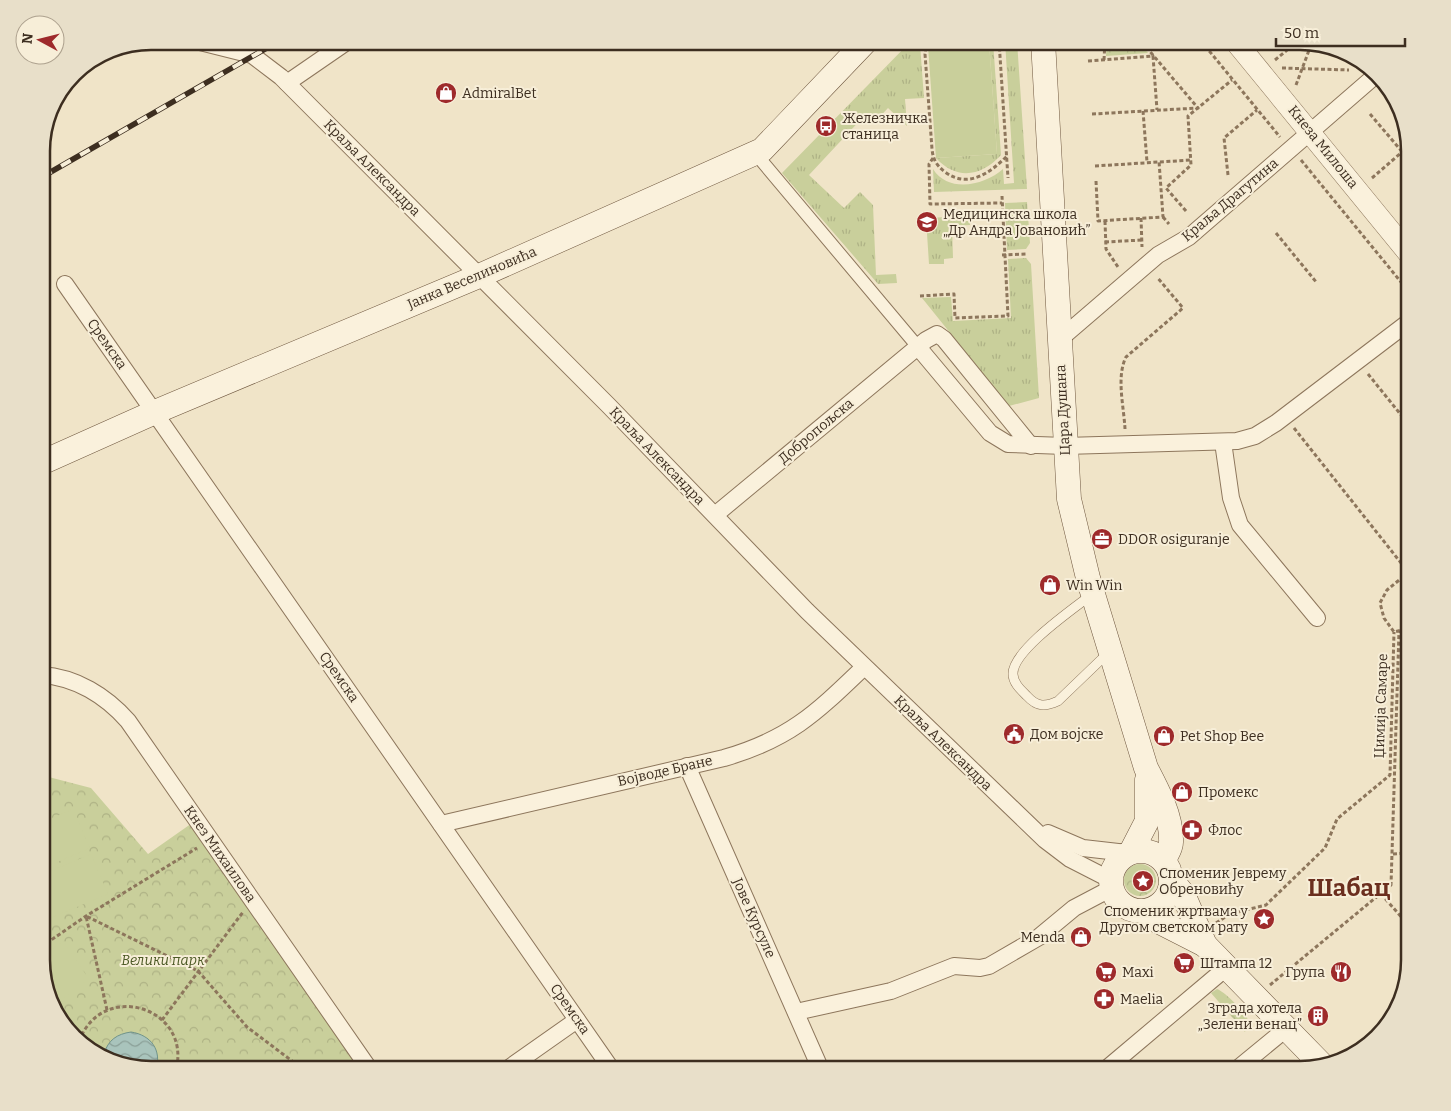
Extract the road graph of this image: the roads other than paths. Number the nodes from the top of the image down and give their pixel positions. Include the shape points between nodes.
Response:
1 (232, 50) edge
2 (335, 50) edge
3 (857, 50) edge
4 (1043, 50) edge
5 (1242, 50) edge
6 (1371, 79) edge
7 (287, 83) junction
8 (1310, 132) junction
9 (755, 153) junction
10 (1401, 244) edge
11 (479, 276) junction
12 (65, 284) dead end
13 (1401, 328) edge
14 (1059, 340) junction
15 (918, 347) junction
16 (155, 412) junction
17 (1223, 442) junction
18 (1031, 446) junction
19 (1065, 446) junction
20 (50, 459) edge
21 (715, 516) junction
22 (1093, 593) junction
23 (1317, 618) dead end
24 (1111, 650) junction
25 (864, 667) junction
26 (50, 677) edge
27 (686, 766) junction
28 (1146, 768) junction
29 (441, 824) junction
30 (1030, 825) junction
31 (1129, 853) junction
32 (1167, 870) junction
33 (1111, 884) junction
34 (1146, 911) junction
35 (1207, 937) junction
36 (1226, 968) junction
37 (796, 1012) junction
38 (577, 1020) junction
39 (1287, 1028) junction
40 (1317, 1059) edge
41 (364, 1061) edge
42 (519, 1061) edge
43 (606, 1061) edge
44 (817, 1061) edge
45 (1116, 1061) edge
46 (1247, 1061) edge

1 - 7 street, Краља Александра via 252,55
2 - 7 street
3 - 9 main road, Јанка Веселиновића via 762,150
4 - 14 main road, Цара Душана
5 - 8 street, Кнеза Милоша
6 - 8 street, Краља Драгутина
7 - 11 street, Краља Александра
8 - 10 street, Кнеза Милоша
8 - 14 street, Краља Драгутина via 1189,237 1158,255
9 - 11 main road, Јанка Веселиновића
9 - 15 street
11 - 16 main road, Јанка Веселиновића
11 - 21 street, Краља Александра
12 - 16 street, Сремска
13 - 17 street via 1276,423 1255,436
14 - 19 main road, Цара Душана
15 - 18 street via 990,432 1008,444
15 - 18 street, Добропољска via 932,335 941,336
15 - 21 street, Добропољска
16 - 20 main road, Јанка Веселиновића
16 - 29 street, Сремска
17 - 19 street
17 - 23 street via 1231,498 1240,524
18 - 19 street
19 - 22 main road, Цара Душана via 1069,499
21 - 25 street, Краља Александра
22 - 24 main road, Цара Душана
22 - 24 lane via 1038,636 1016,663 1013,677 1033,703 1048,705 1058,700
24 - 28 main road, Цара Душана
25 - 27 street, Војводе Бране via 790,731 748,750
25 - 30 street, Краља Александра
26 - 41 street, Кнез Михаилова via 77,683 100,695 114,706 140,737
27 - 29 street, Војводе Бране
27 - 37 street, Јове Курсуле
28 - 31 main road, Цара Душана via 1147,821
28 - 32 main road, Цара Душана via 1170,829
29 - 38 street, Сремска
30 - 31 street, Краља Александра via 1083,848
30 - 33 street, Краља Александра via 1070,859
31 - 32 main road via 1149,851
31 - 33 main road via 1114,866
32 - 34 main road via 1167,896 1162,903
32 - 35 main road
33 - 34 main road via 1118,900 1126,907
33 - 37 street via 1074,908 1039,937 989,966 954,966 891,991
34 - 35 main road via 1154,919
35 - 36 main road
36 - 39 main road
36 - 45 street
37 - 44 street, Јове Курсуле
38 - 42 street
38 - 43 street, Сремска
39 - 40 main road
39 - 46 street

